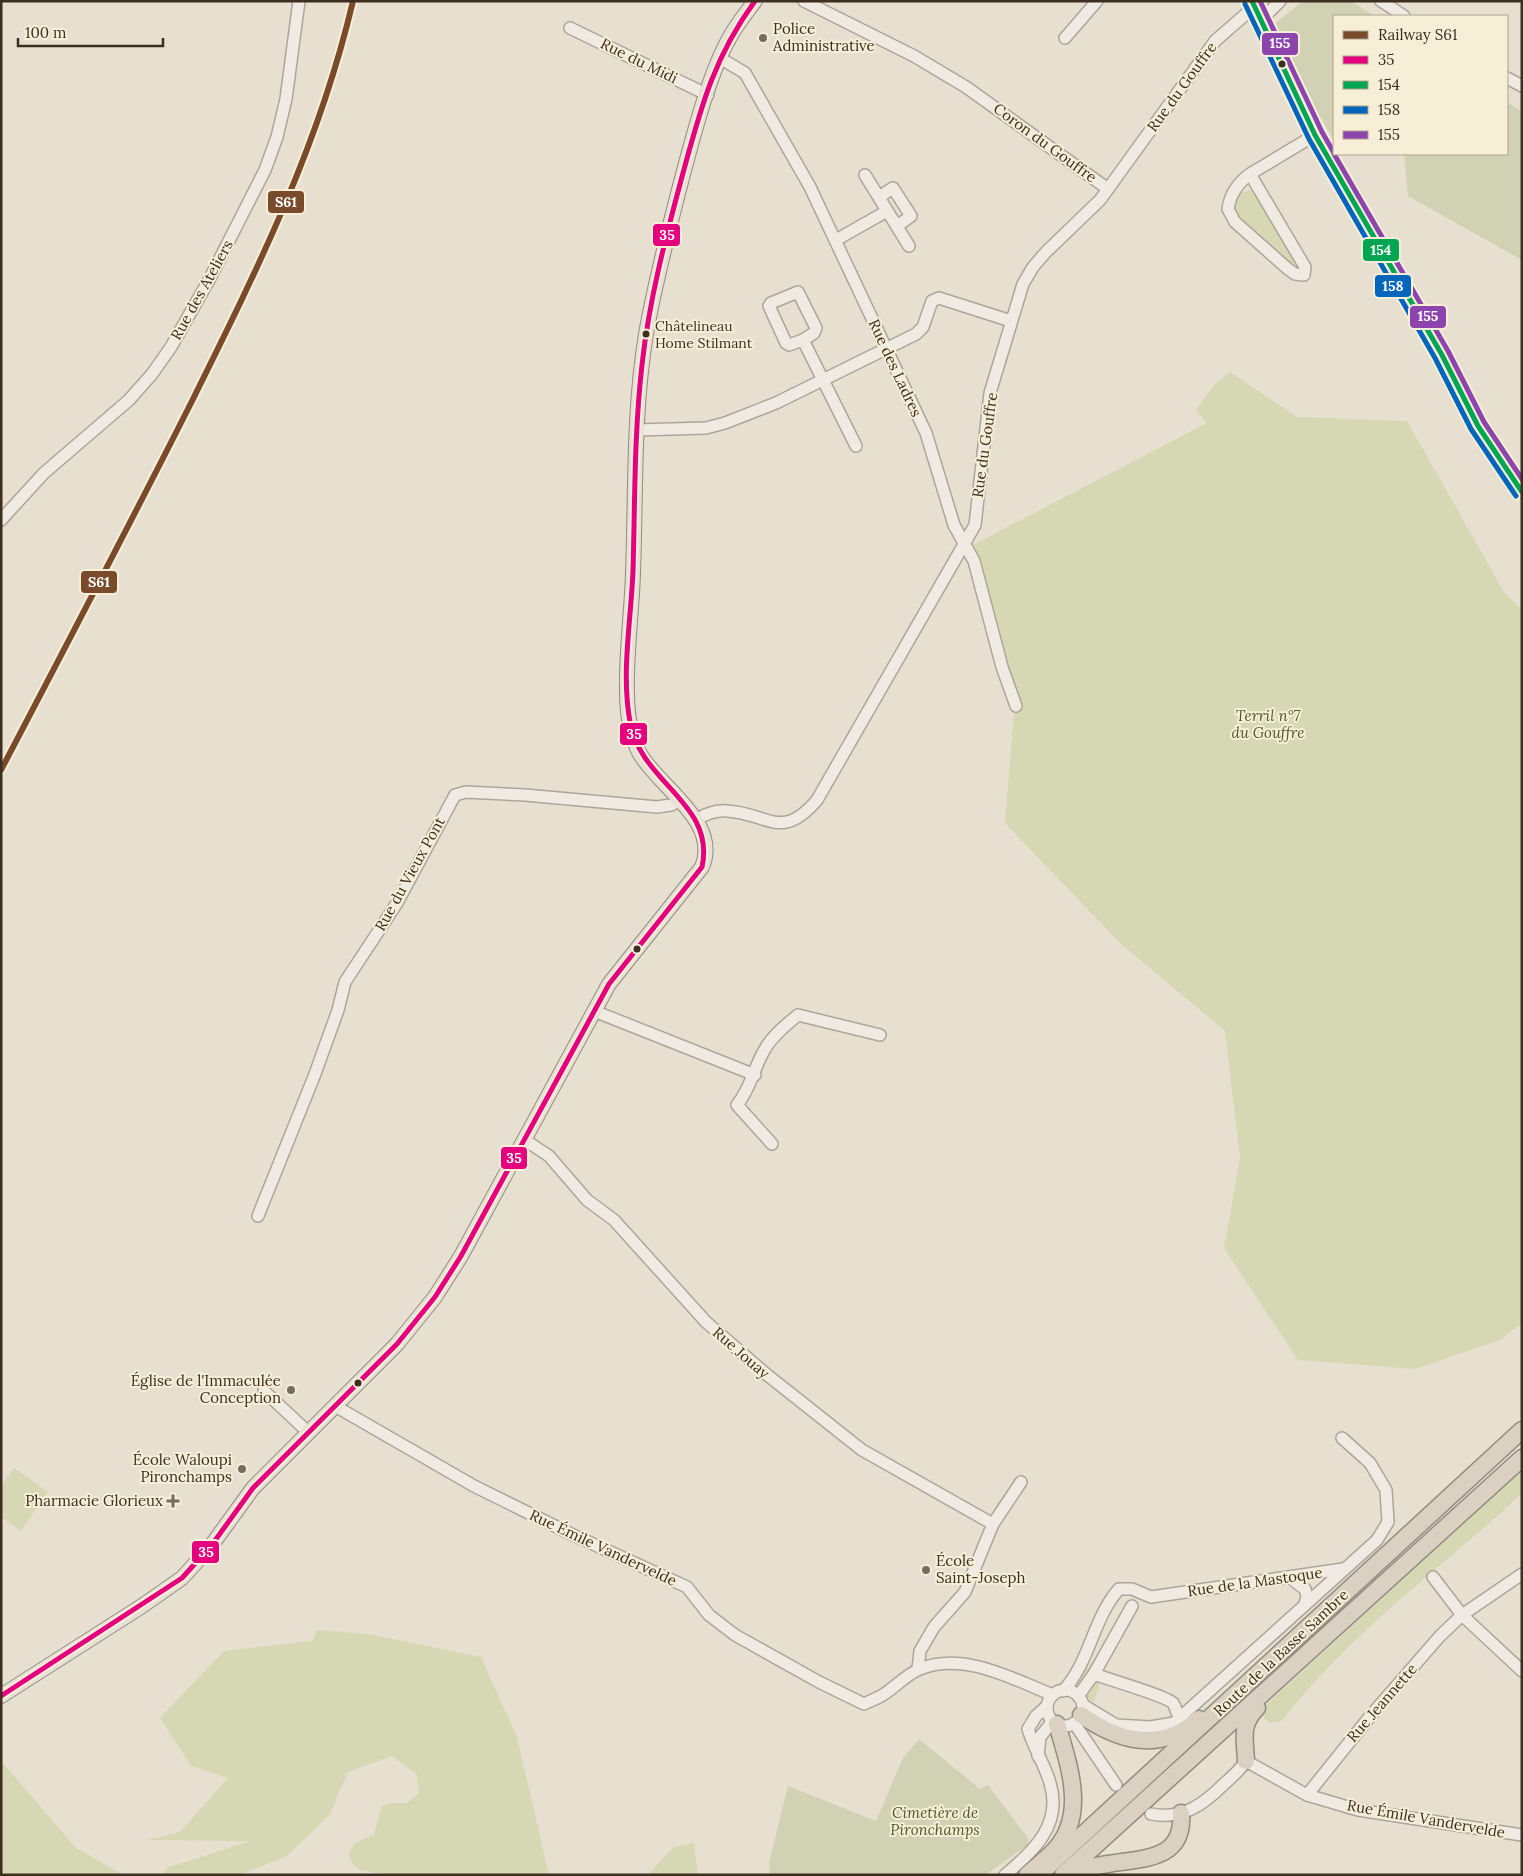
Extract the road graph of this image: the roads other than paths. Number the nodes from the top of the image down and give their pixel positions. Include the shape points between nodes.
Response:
1 (300, 1) edge
2 (755, 1) edge
3 (804, 1) edge
4 (1097, 1) edge
5 (1280, 1) edge
6 (1381, 1) edge
7 (1253, 4) edge
8 (1402, 15) edge
9 (1261, 20) junction
10 (570, 28) dead end
11 (1065, 38) dead end
12 (720, 58) junction
13 (1508, 79) edge
14 (1522, 86) edge
15 (708, 95) junction
16 (1314, 135) junction
17 (1250, 174) junction
18 (865, 175) dead end
19 (1108, 189) junction
20 (879, 197) junction
21 (887, 211) junction
22 (897, 226) junction
23 (836, 240) junction
24 (909, 246) dead end
25 (1011, 321) junction
26 (804, 340) junction
27 (886, 349) junction
28 (822, 380) junction
29 (637, 430) junction
30 (856, 446) dead end
31 (1522, 492) edge
32 (1, 520) edge
33 (966, 544) junction
34 (1016, 706) dead end
35 (679, 801) junction
36 (697, 818) junction
37 (594, 1011) junction
38 (880, 1035) dead end
39 (754, 1076) junction
40 (525, 1140) junction
41 (772, 1144) dead end
42 (258, 1216) dead end
43 (264, 1391) dead end
44 (334, 1406) junction
45 (1522, 1430) edge
46 (309, 1433) junction
47 (1342, 1438) dead end
48 (1522, 1458) edge
49 (1021, 1482) dead end
50 (993, 1524) junction
51 (1343, 1569) junction
52 (1522, 1574) edge
53 (1289, 1577) junction
54 (1433, 1577) dead end
55 (1305, 1604) junction
56 (1132, 1606) dead end
57 (1462, 1615) junction
58 (1319, 1642) junction
59 (1269, 1664) junction
60 (918, 1669) junction
61 (1522, 1671) edge
62 (1094, 1674) junction
63 (1058, 1693) junction
64 (1, 1696) edge
65 (1047, 1706) junction
66 (1079, 1710) junction
67 (1180, 1717) junction
68 (1055, 1723) junction
69 (1038, 1756) junction
70 (1246, 1761) junction
71 (1116, 1785) dead end
72 (1306, 1795) junction
73 (1180, 1813) junction
74 (1151, 1814) dead end
75 (1522, 1835) edge
76 (1006, 1875) edge
77 (1027, 1875) edge
78 (1039, 1875) edge
79 (1063, 1875) edge
80 (1072, 1875) edge

1 - 32 street, Rue des Ateliers via 286,99 265,170 171,347 129,400 44,473
2 - 12 main road via 731,34
3 - 19 street, Coron du Gouffre via 914,56 981,97
4 - 11 street
5 - 9 street
6 - 8 street
7 - 9 street
7 - 19 street, Rue du Gouffre via 1215,41
9 - 16 street
10 - 15 street, Rue du Midi
12 - 15 main road
12 - 23 street, Rue des Ladres via 745,73 810,187
13 - 14 street
15 - 29 main road via 695,130 672,218 646,334
16 - 17 street
16 - 31 street via 1432,338 1450,375
17 - 17 street via 1234,191 1229,202 1230,215 1295,274 1304,275 1305,267
18 - 20 street
19 - 25 street, Rue du Gouffre via 1033,267 1023,284
20 - 21 street
20 - 22 street via 893,188 911,216
21 - 22 street
21 - 23 street
22 - 24 street
23 - 27 street, Rue des Ladres
25 - 27 street via 939,298 932,301 916,334
25 - 33 street, Rue du Gouffre via 990,394 975,525
26 - 26 street via 786,343 769,306 771,303 798,292 816,328 814,334
26 - 28 street
27 - 28 street
27 - 33 street, Rue des Ladres via 926,434 954,525
28 - 29 street via 776,403 715,426
28 - 30 street
29 - 35 main road via 627,691 632,736 640,754
33 - 34 street, Rue des Ladres via 974,561 1002,667
33 - 36 street, Rue du Gouffre via 911,632 823,791 809,809 783,823 728,811
35 - 36 main road
35 - 42 street, Rue du Vieux Pont via 657,807 525,795 466,792 455,795 397,903 345,982 315,1074
36 - 37 main road via 706,845 702,867 610,984
37 - 39 street
37 - 40 main road
38 - 39 street via 798,1015 765,1048
39 - 41 street via 737,1105
40 - 44 main road via 435,1297 397,1344
40 - 50 street, Rue Jouay via 549,1156 587,1200 614,1220 706,1322 766,1374 862,1450
43 - 46 street
44 - 46 main road
44 - 60 street, Rue Émile Vandervelde via 474,1486 687,1587 709,1615 735,1635 864,1704
45 - 59 highway, Route de la Basse Sambre
46 - 64 main road via 252,1488 211,1546 182,1578
47 - 51 street, Rue de la Mastoque via 1370,1463 1386,1490 1388,1522 1377,1540
48 - 58 highway, Route de la Basse Sambre
49 - 50 street
50 - 60 street via 965,1592 934,1627 920,1651
51 - 53 street, Rue de la Mastoque
51 - 55 street
52 - 57 street, Rue Jeannette
53 - 55 street via 1305,1588
53 - 63 street, Rue de la Mastoque via 1151,1597 1132,1589 1119,1589 1107,1603 1080,1664
54 - 57 street
55 - 67 street
56 - 62 street
57 - 61 street
57 - 72 street, Rue Jeannette via 1378,1707
58 - 70 highway via 1310,1659 1249,1716 1244,1729
58 - 79 highway, Route de la Basse Sambre
59 - 66 highway via 1252,1672 1191,1726 1167,1736 1140,1741 1121,1737 1103,1730
59 - 78 highway, Route de la Basse Sambre
60 - 63 street, Rue Émile Vandervelde via 937,1664 964,1664
62 - 66 street
62 - 67 street via 1158,1694 1173,1703
63 - 65 street
63 - 66 street via 1073,1692
65 - 68 street
65 - 69 street via 1028,1729
66 - 67 street via 1116,1725 1151,1727 1174,1723
66 - 68 street via 1064,1726
66 - 71 street
68 - 69 street via 1040,1738
68 - 77 highway via 1074,1786 1073,1809 1066,1833 1054,1851
69 - 76 street via 1051,1785 1048,1826 1043,1840
70 - 72 street, Rue Émile Vandervelde
70 - 73 street via 1208,1800 1195,1809
72 - 75 street, Rue Émile Vandervelde via 1358,1810
73 - 74 street
73 - 80 highway via 1182,1829 1174,1846 1163,1854 1103,1863

